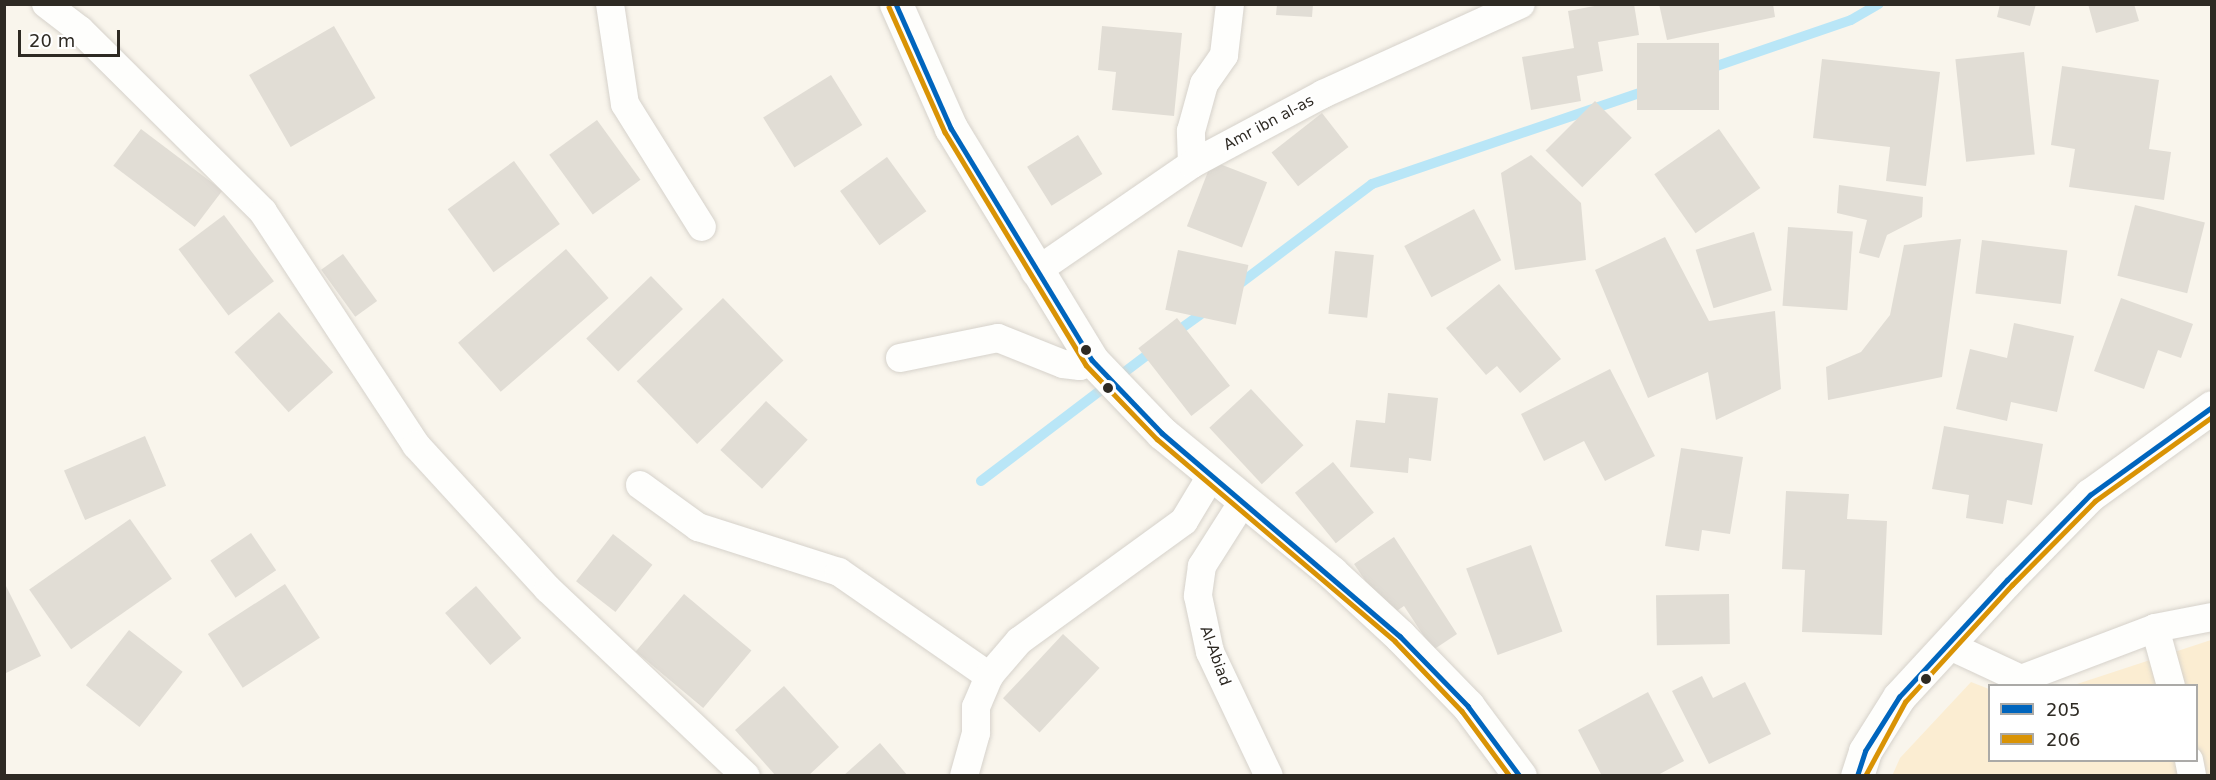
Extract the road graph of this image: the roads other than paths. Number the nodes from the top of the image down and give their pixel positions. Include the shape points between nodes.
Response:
1 (46, 4) edge
2 (610, 4) edge
3 (896, 4) edge
4 (1230, 4) edge
5 (1521, 4) edge
6 (1192, 164) junction
7 (702, 227) dead end
8 (1035, 272) junction
9 (900, 358) dead end
10 (1092, 360) junction
11 (2211, 407) edge
12 (1211, 476) junction
13 (640, 485) dead end
14 (1242, 503) junction
15 (2211, 617) edge
16 (2155, 628) junction
17 (1948, 645) junction
18 (989, 676) junction
19 (2170, 684) edge
20 (746, 776) edge
21 (963, 776) edge
22 (1269, 776) edge
23 (1520, 776) edge
24 (1857, 776) edge

1 - 20 street via 80,30 263,212 432,462 548,589
2 - 7 street via 625,104
3 - 8 main road via 951,128
4 - 6 street via 1224,55 1204,84 1191,131
5 - 6 street, Amr ibn al-as via 1334,89
6 - 8 street, Amr ibn al-as
8 - 10 main road
9 - 10 street via 998,338 1063,364 1080,366
10 - 12 main road
11 - 17 main road via 2090,495
12 - 14 main road
12 - 18 street via 1184,521 1027,635
13 - 18 street via 698,527 839,572
14 - 22 street, Al-Abiad via 1202,566 1198,596 1210,652
14 - 23 main road via 1331,572 1400,636 1468,706
15 - 16 street
16 - 17 street via 2021,679
16 - 19 street
17 - 24 main road via 1899,697 1865,751
18 - 21 street via 976,706 975,733

